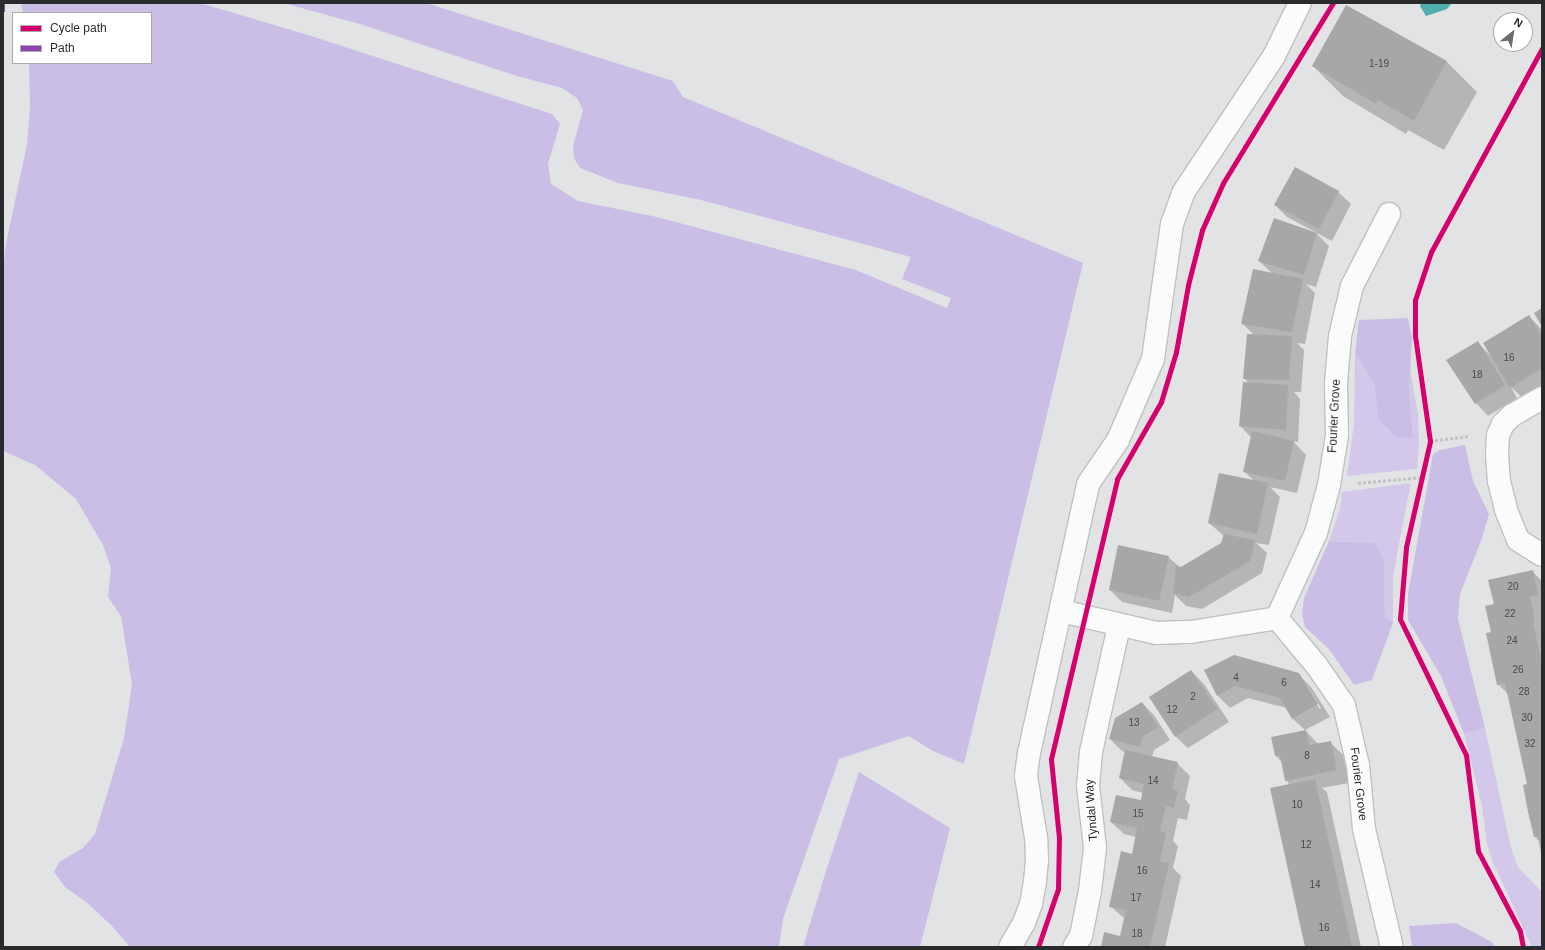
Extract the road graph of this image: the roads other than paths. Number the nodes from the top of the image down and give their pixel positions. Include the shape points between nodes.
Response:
1 (1300, 3) edge
2 (1389, 214) dead end
3 (1542, 398) edge
4 (1542, 556) edge
5 (1061, 611) junction
6 (1277, 618) junction
7 (1119, 626) junction
8 (1010, 947) edge
9 (1074, 947) edge
10 (1392, 947) edge

1 - 5 street via 1274,56 1183,193 1172,224 1153,358 1118,440 1088,484
2 - 6 street, Fourier Grove via 1352,286 1340,336 1336,383 1337,435 1329,485 1316,533
3 - 4 street via 1512,415 1504,424 1498,434 1497,454 1506,510 1518,540
5 - 7 street
5 - 8 street via 1026,776 1036,838 1035,882 1027,916
6 - 7 street via 1184,632 1156,633
6 - 10 street, Fourier Grove via 1317,666 1344,705 1358,765 1364,829
7 - 9 street, Tyndal Way via 1091,752 1088,786 1095,848 1081,936

